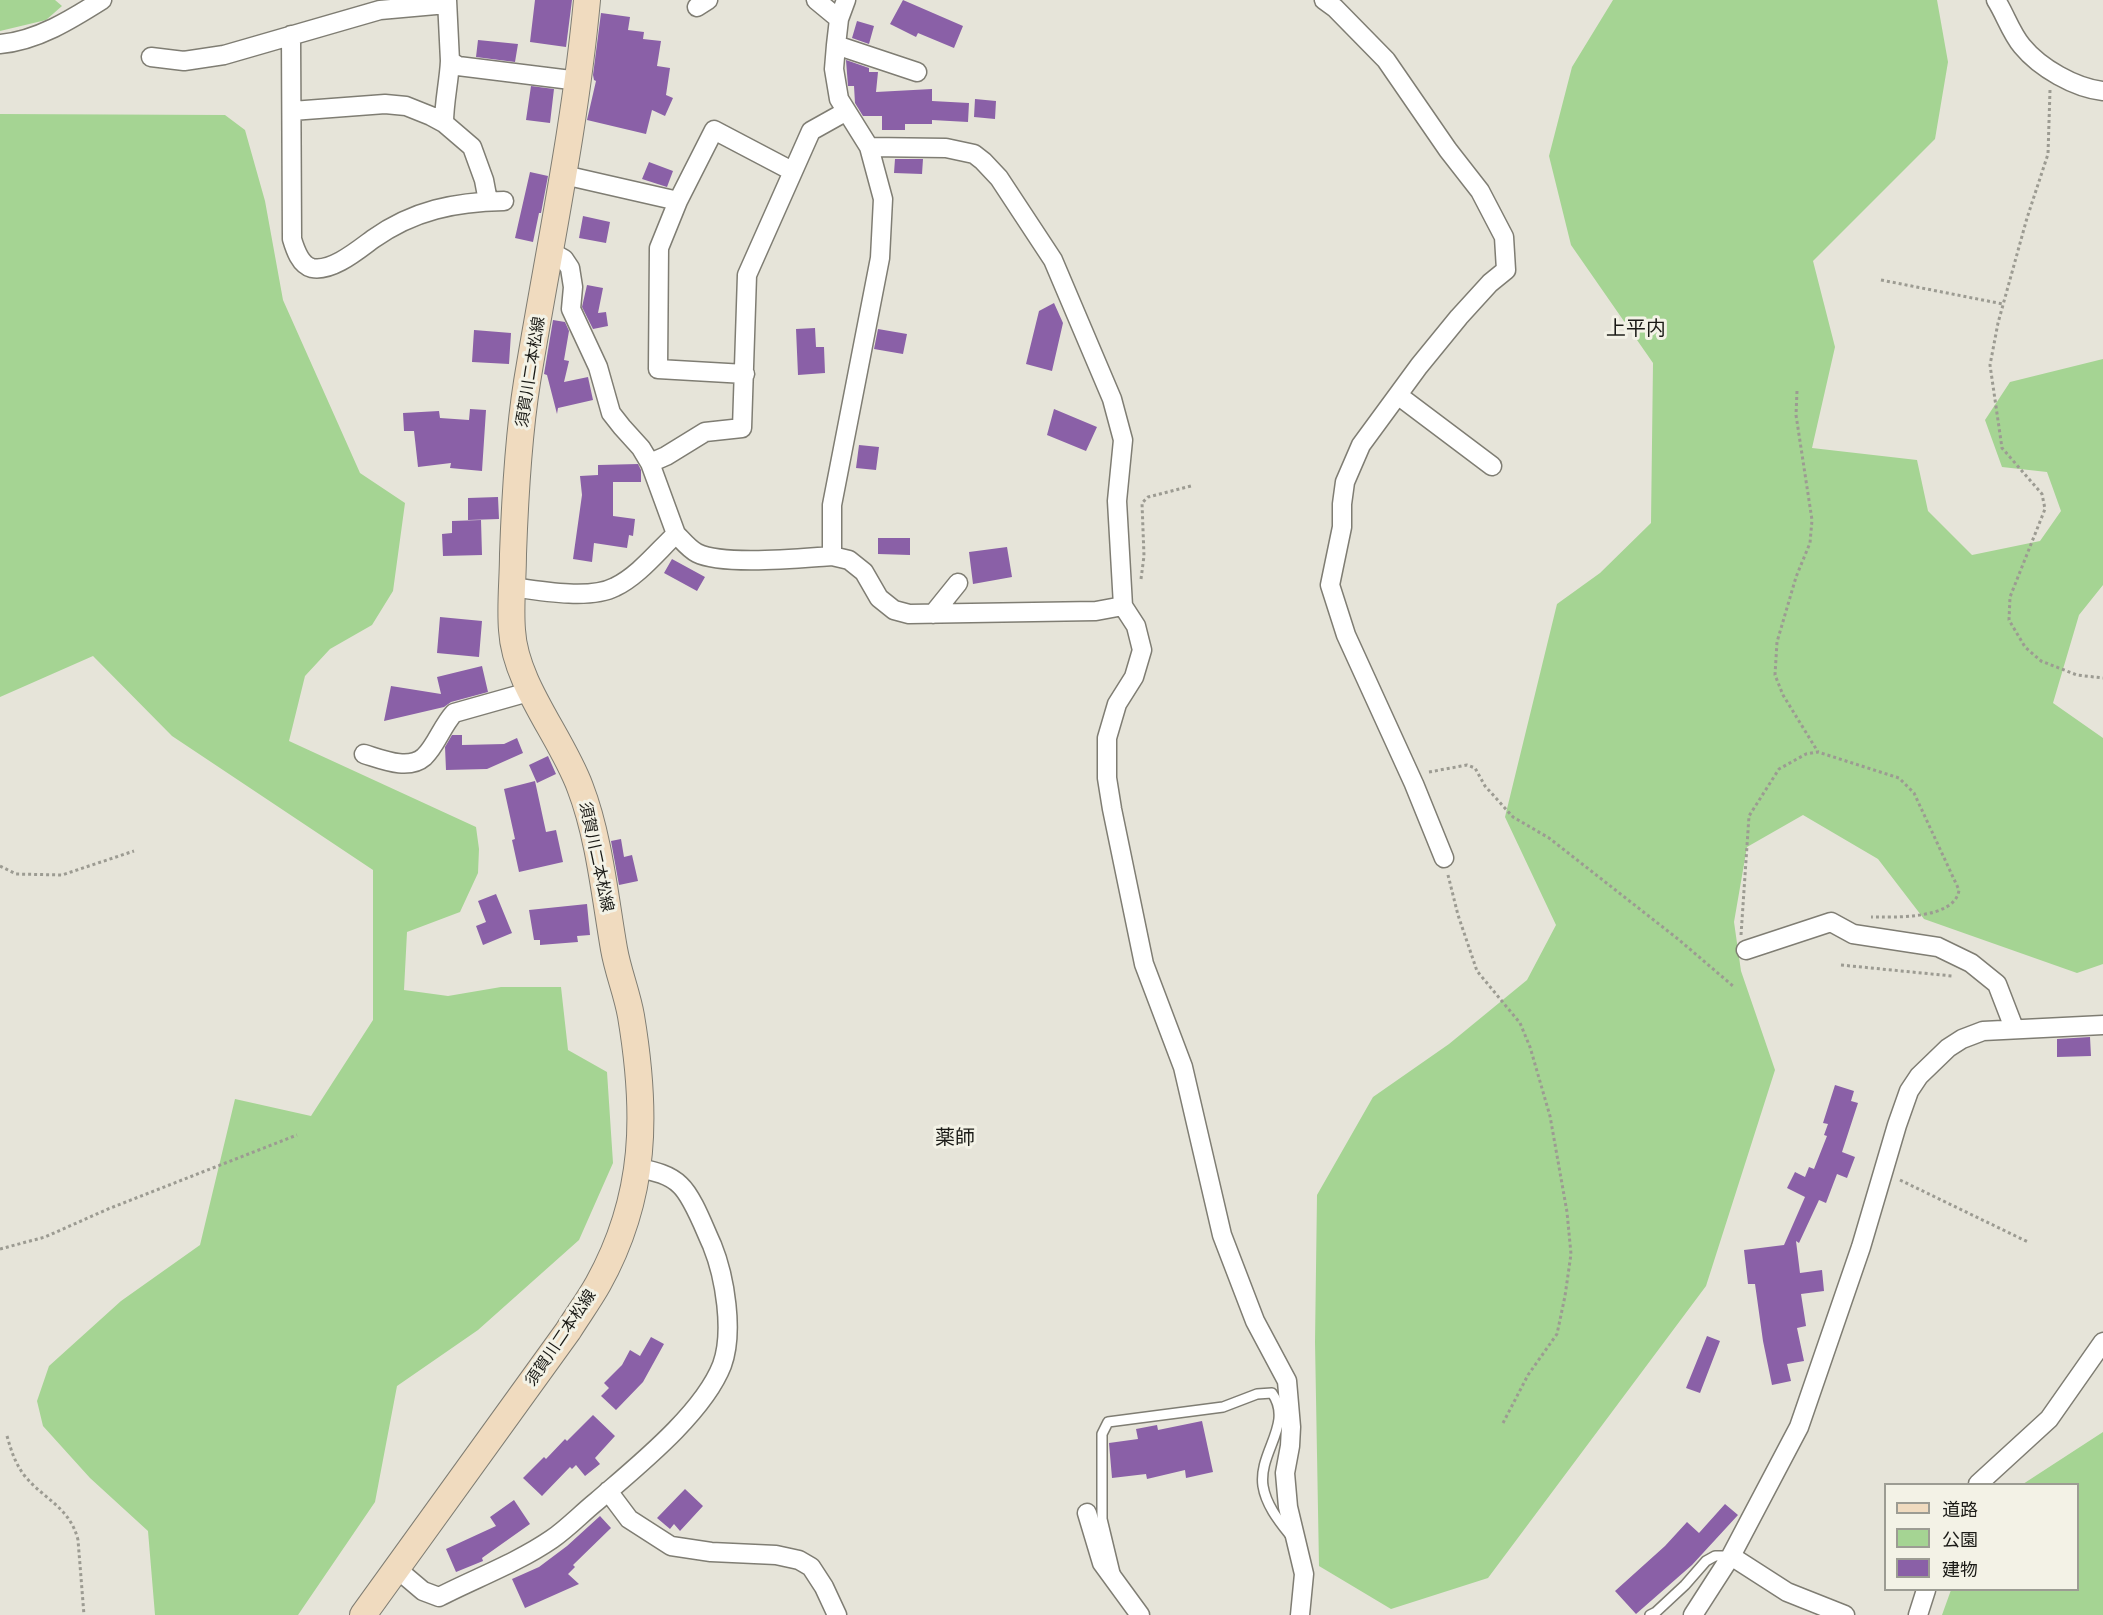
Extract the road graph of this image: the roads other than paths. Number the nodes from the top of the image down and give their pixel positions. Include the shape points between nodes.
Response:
1 (102, 0) edge
2 (587, 0) edge
3 (816, 0) edge
4 (846, 0) edge
5 (1324, 0) edge
6 (1996, 0) edge
7 (447, 2) edge
8 (839, 19) junction
9 (291, 34) junction
10 (0, 44) edge
11 (836, 45) junction
12 (151, 57) dead end
13 (450, 61) junction
14 (917, 72) dead end
15 (579, 81) junction
16 (2103, 91) edge
17 (292, 111) junction
18 (845, 112) junction
19 (444, 123) junction
20 (869, 147) junction
21 (792, 171) junction
22 (564, 175) junction
23 (678, 201) junction
24 (550, 251) junction
25 (745, 374) junction
26 (1399, 396) junction
27 (650, 463) junction
28 (1492, 466) dead end
29 (676, 534) junction
30 (832, 556) junction
31 (958, 583) dead end
32 (513, 587) junction
33 (1123, 606) junction
34 (933, 614) junction
35 (531, 691) junction
36 (364, 754) dead end
37 (1444, 858) road end
38 (1746, 950) road end
39 (2103, 1025) edge
40 (2014, 1028) junction
41 (639, 1168) junction
42 (2103, 1342) edge
43 (1980, 1483) edge
44 (608, 1491) junction
45 (1087, 1513) dead end
46 (1298, 1544) junction
47 (1731, 1556) junction
48 (397, 1569) junction
49 (1117, 1584) junction
50 (1926, 1591) edge
51 (363, 1615) edge
52 (837, 1615) edge
53 (1140, 1615) edge
54 (1300, 1615) edge
55 (1650, 1615) edge
56 (1693, 1615) edge
57 (1845, 1615) edge
58 (1918, 1615) edge

1 - 10 street via 36,36
2 - 15 main road, 須賀川二本松線
3 - 8 street
4 - 8 street
5 - 26 street via 1386,60 1480,191 1504,237 1506,270 1459,317
6 - 16 street via 2022,45 2051,70 2089,89
7 - 9 street via 380,10
7 - 13 street
8 - 11 street
9 - 12 street via 224,55 184,60
9 - 17 street
11 - 14 street
11 - 18 street via 834,69
13 - 15 street via 458,66
13 - 19 street
15 - 22 main road, 須賀川二本松線
17 - 19 street via 385,104 406,106
17 - 19 street via 292,239 303,262 311,268 341,261 390,228 426,212 470,202 496,201 472,147
18 - 20 street
18 - 21 street via 811,131
20 - 30 street via 883,200 880,258 832,505
20 - 33 street via 946,148 974,154 999,178 1053,260 1112,399 1123,440 1117,501
21 - 23 street via 714,130
21 - 25 street via 747,275
22 - 23 street
22 - 24 main road, 須賀川二本松線
23 - 25 street via 659,248 658,369
24 - 27 street via 570,268 572,309 598,367 611,412
24 - 32 main road, 須賀川二本松線 via 518,463
25 - 27 street via 742,428 705,432
26 - 28 street
26 - 37 street via 1361,445 1345,482 1342,527 1330,585 1346,635
27 - 29 street
29 - 30 street via 696,553 713,558
29 - 32 street via 629,579 613,588 566,593
30 - 34 street via 849,560 864,572 879,598 894,610
31 - 34 street
32 - 35 main road, 須賀川二本松線 via 514,651
33 - 34 street via 1096,611
33 - 46 street via 1136,626 1142,650 1134,677 1117,704 1107,738 1112,809 1144,964 1183,1067 1222,1235 1255,1322 1287,1381 1291,1427 1285,1473 1288,1507
35 - 36 street via 454,713 423,758 413,763
35 - 41 main road, 須賀川二本松線 via 582,790 593,827 638,1067 642,1129
38 - 40 street via 1831,922 1853,934 1938,947 1971,963 1998,984
39 - 40 street
40 - 47 street via 1983,1031 1962,1039 1926,1068 1909,1091 1862,1247 1798,1427
41 - 44 street via 659,1172 680,1185 698,1215 723,1278 727,1329 722,1364 708,1390 650,1455
41 - 48 main road, 須賀川二本松線 via 620,1234 598,1283 568,1331
42 - 43 street via 2049,1419
44 - 48 street via 553,1538 439,1596 423,1591
44 - 52 street via 629,1519 671,1546 799,1560 811,1567
45 - 49 street via 1102,1563
46 - 49 lane via 1275,1516 1263,1486 1266,1457 1280,1422 1279,1404 1272,1393 1257,1394 1222,1407 1108,1422 1102,1434 1102,1519
46 - 54 street via 1304,1574
47 - 55 lane via 1715,1556 1706,1561
47 - 56 street
47 - 57 street via 1787,1592
48 - 51 main road, 須賀川二本松線
49 - 53 street
50 - 58 street

